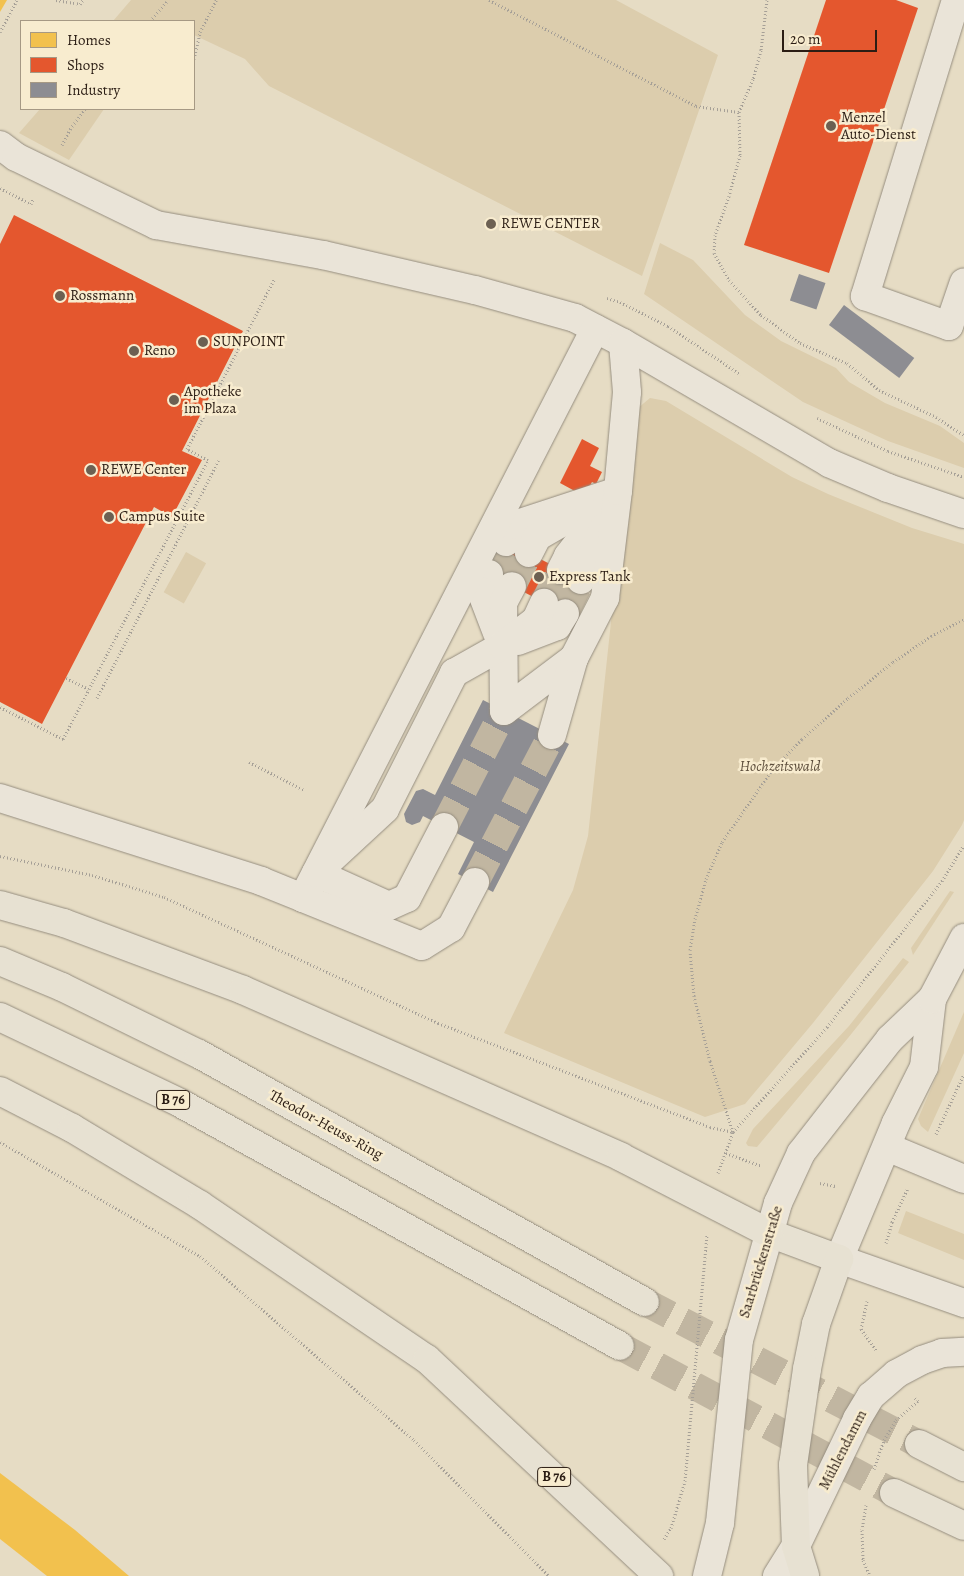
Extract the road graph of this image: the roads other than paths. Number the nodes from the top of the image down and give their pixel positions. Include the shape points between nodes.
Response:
1 (956, 0) edge
2 (8, 151) edge
3 (964, 282) edge
4 (956, 328) edge
5 (595, 329) junction
6 (623, 343) junction
7 (618, 491) junction
8 (964, 514) edge
9 (517, 547) tunnel mouth
10 (571, 575) tunnel mouth
11 (500, 580) tunnel mouth
12 (554, 608) tunnel mouth
13 (502, 646) junction
14 (574, 658) junction
15 (552, 735) tunnel mouth
16 (0, 798) edge
17 (444, 827) tunnel mouth
18 (316, 873) junction
19 (475, 882) tunnel mouth
20 (303, 898) junction
21 (0, 905) edge
22 (964, 938) edge
23 (0, 961) edge
24 (932, 999) junction
25 (0, 1017) edge
26 (0, 1091) edge
27 (887, 1147) junction
28 (964, 1179) edge
29 (768, 1232) junction
30 (839, 1259) junction
31 (645, 1302) tunnel mouth
32 (964, 1303) edge
33 (620, 1346) tunnel mouth
34 (964, 1352) edge
35 (919, 1444) tunnel mouth
36 (964, 1467) edge
37 (894, 1493) tunnel mouth
38 (964, 1526) edge
39 (796, 1546) junction
40 (653, 1570) edge
41 (707, 1576) edge
42 (777, 1576) edge
43 (805, 1576) edge

1 - 4 street via 865,296
2 - 5 street via 156,225 323,255 441,282 548,309
3 - 4 street
5 - 6 street
5 - 18 street
6 - 7 street via 627,392
6 - 8 street via 829,463 888,488
7 - 9 street via 514,525
7 - 10 street
7 - 14 street via 605,598
11 - 13 street
12 - 13 street
13 - 14 street via 504,711
13 - 18 street via 454,673 385,809
14 - 15 street
16 - 20 street via 261,881
17 - 18 street via 407,898 388,906
18 - 20 street
19 - 20 street via 451,928 422,946
21 - 29 main road via 64,923 243,990 621,1157
22 - 24 street, Saarbrückenstraße
23 - 31 main road, Theodor-Heuss-Ring via 62,987 199,1054
24 - 27 street, Saarbrückenstraße via 924,1067
24 - 29 street, Saarbrückenstraße via 890,1039 801,1153
25 - 33 main road, B 76 via 182,1104
26 - 40 main road, B 76 via 72,1128 200,1206 427,1359
27 - 28 street
27 - 30 street, Saarbrückenstraße
29 - 30 main road
29 - 41 street, Saarbrückenstraße via 739,1340 720,1523
30 - 32 street
30 - 39 main road, Saarbrückenstraße via 816,1324 807,1369 793,1465
34 - 39 street, Mühlendamm via 942,1353 922,1360 896,1374 872,1396 857,1420
35 - 36 main road
37 - 38 main road
39 - 42 street
39 - 43 main road, Saarbrückenstraße

